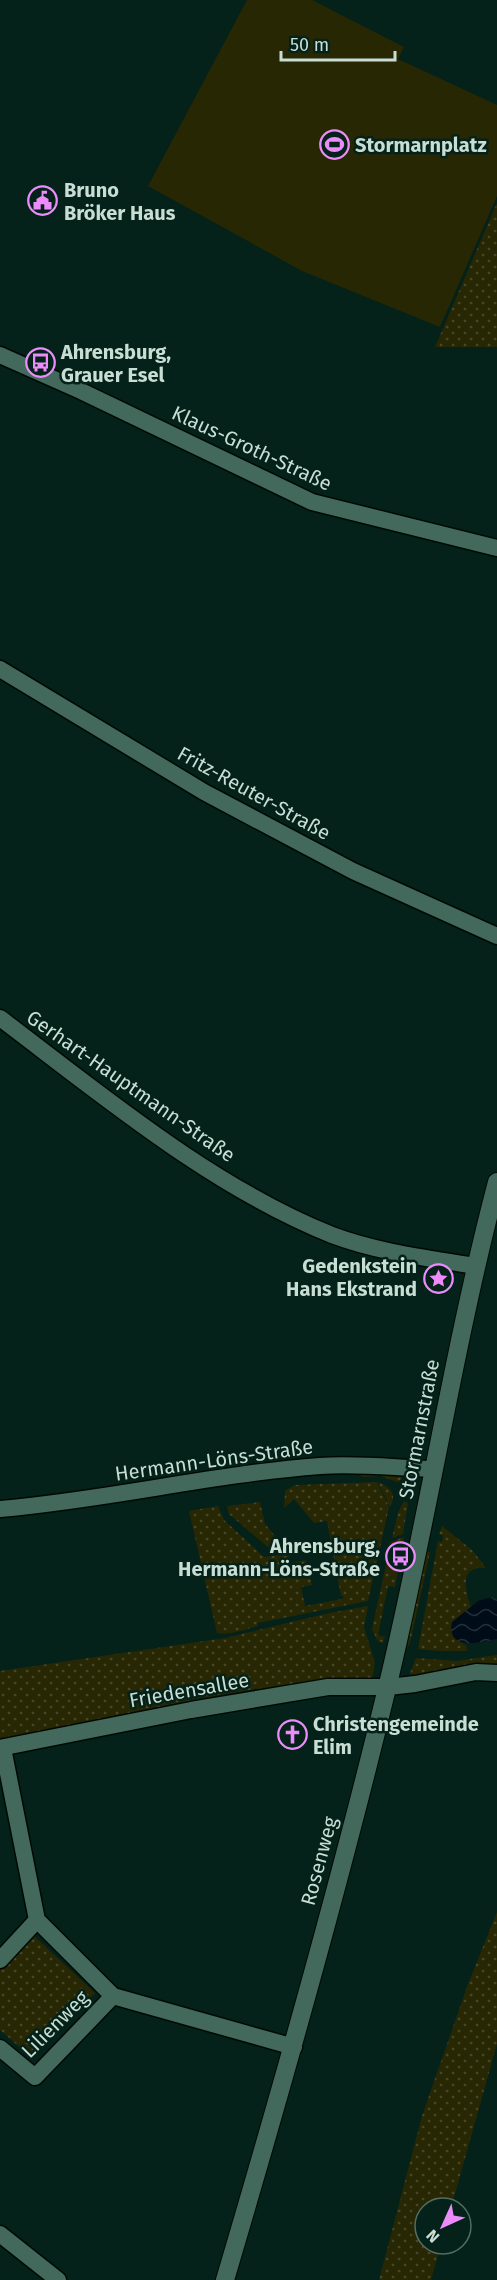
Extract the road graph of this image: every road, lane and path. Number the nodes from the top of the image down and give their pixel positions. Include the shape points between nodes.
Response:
1 (0, 355) edge
2 (497, 548) edge
3 (0, 669) edge
4 (497, 936) edge
5 (0, 1018) edge
6 (497, 1182) edge
7 (475, 1266) junction
8 (434, 1469) junction
9 (0, 1509) edge
10 (497, 1673) edge
11 (388, 1687) junction
12 (2, 1748) edge
13 (37, 1920) junction
14 (0, 1960) edge
15 (113, 1996) junction
16 (294, 2047) junction
17 (0, 2048) edge
18 (0, 2234) edge
19 (58, 2280) edge
20 (225, 2280) edge

1 - 2 street, Klaus-Groth-Straße via 312,502
3 - 4 street, Fritz-Reuter-Straße via 204,792 353,871
5 - 7 street, Gerhart-Hauptmann-Straße via 165,1140 257,1198 332,1235 367,1246
6 - 7 street, Stormarnstraße
7 - 8 street, Stormarnstraße
8 - 9 street, Hermann-Löns-Straße via 321,1466 76,1502
8 - 11 street, Stormarnstraße
10 - 11 street, Friedensallee via 476,1672
11 - 12 street, Friedensallee via 328,1687
11 - 16 street, Rosenweg
12 - 13 street
13 - 14 street
13 - 15 street, Lilienweg
15 - 16 street
15 - 17 street, Lilienweg via 35,2077
16 - 20 street, Rosenweg
18 - 19 street

